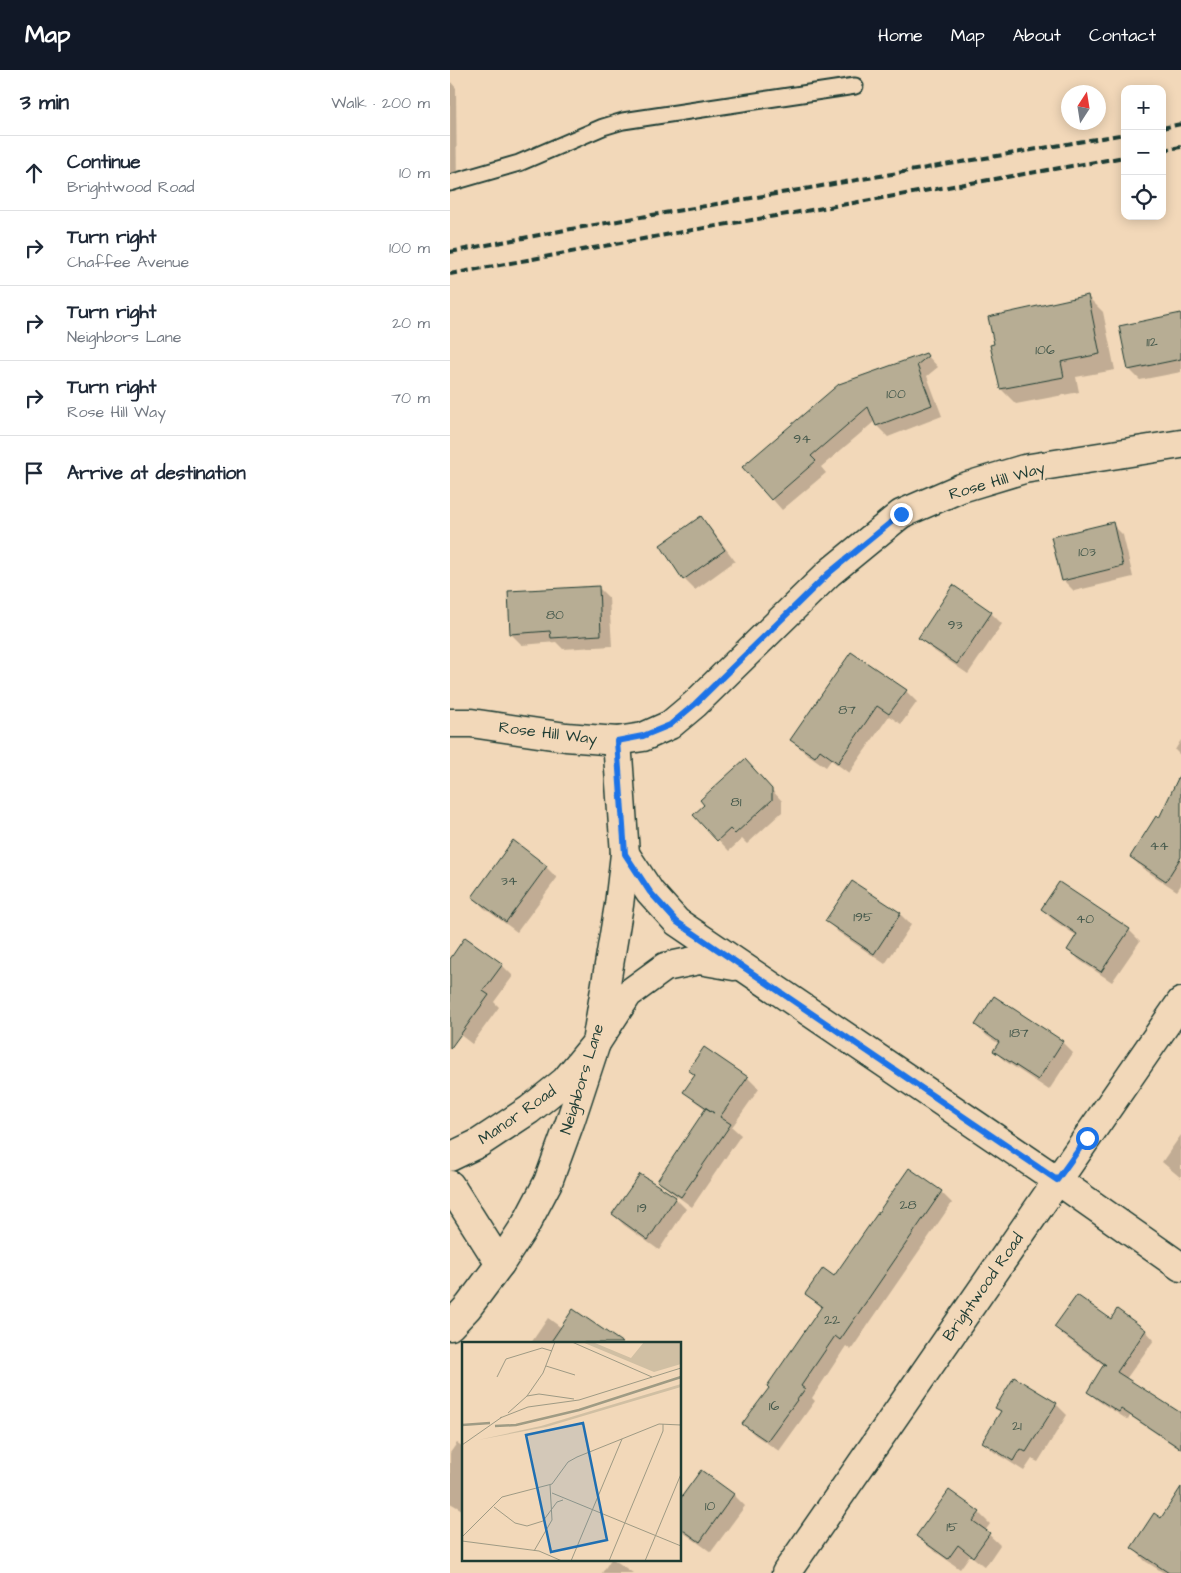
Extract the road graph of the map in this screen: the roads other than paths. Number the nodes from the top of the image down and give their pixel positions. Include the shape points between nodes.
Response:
1 (855, 86) dead end
2 (450, 183) edge
3 (1181, 444) edge
4 (450, 723) edge
5 (617, 741) junction
6 (625, 854) junction
7 (741, 967) junction
8 (1181, 1002) edge
9 (596, 1042) junction
10 (450, 1157) edge
11 (1057, 1180) junction
12 (450, 1184) edge
13 (500, 1264) junction
14 (1181, 1267) edge
15 (450, 1326) edge
16 (786, 1573) edge

1 - 2 lane via 623,121 519,163
3 - 5 street, Rose Hill Way via 1024,469 961,488 901,514 829,573 670,725 643,736
4 - 5 street, Rose Hill Way
5 - 6 street, Neighbors Lane
6 - 7 street via 650,892 677,922
6 - 9 street, Neighbors Lane
7 - 9 street via 699,960 664,967 628,994
7 - 11 street
8 - 11 street, Brightwood Road
9 - 10 street, Manor Road via 565,1081 529,1110 479,1143
9 - 13 street, Neighbors Lane via 548,1182
11 - 14 street
11 - 16 street, Brightwood Road
12 - 13 street
13 - 15 street, Neighbors Lane

